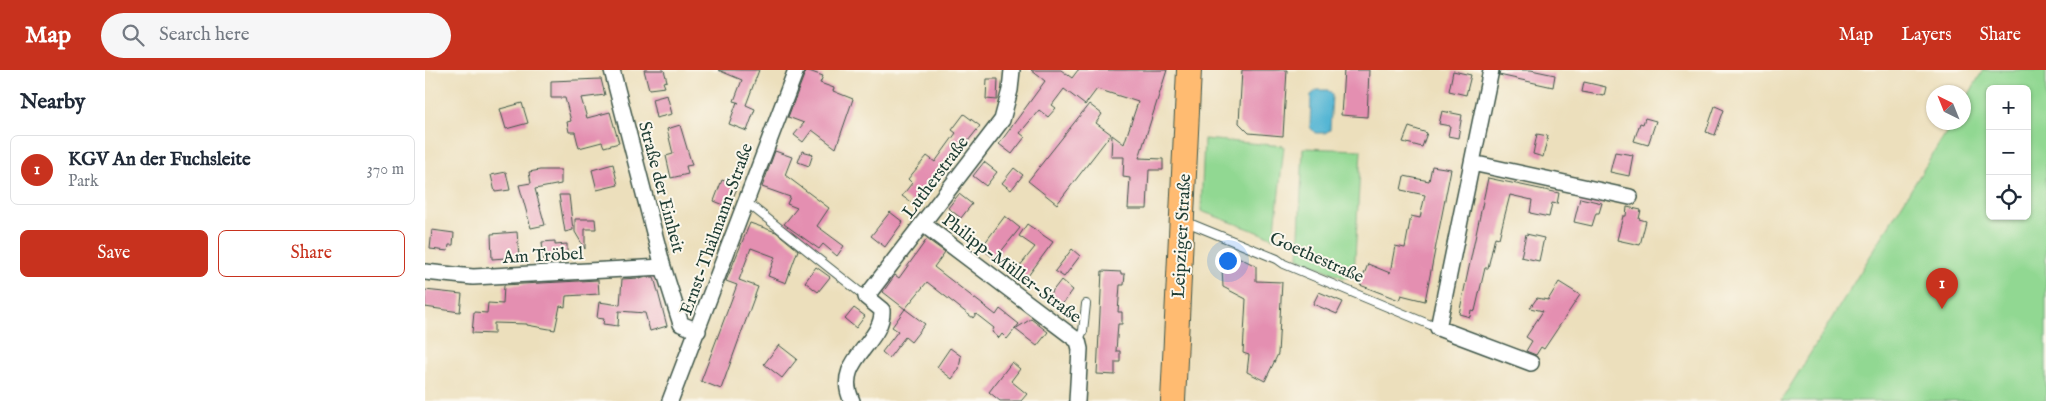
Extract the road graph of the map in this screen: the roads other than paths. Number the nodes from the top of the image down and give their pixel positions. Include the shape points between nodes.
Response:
1 (612, 70) edge
2 (796, 70) edge
3 (1012, 70) edge
4 (1189, 70) edge
5 (1491, 70) edge
6 (1472, 163) junction
7 (1630, 197) dead end
8 (745, 201) junction
9 (1182, 221) junction
10 (923, 224) junction
11 (663, 267) junction
12 (425, 272) edge
13 (866, 297) junction
14 (1086, 304) dead end
15 (1438, 328) junction
16 (698, 331) junction
17 (1078, 341) junction
18 (1531, 363) dead end
19 (670, 401) edge
20 (851, 401) edge
21 (1077, 401) edge
22 (1173, 401) edge

1 - 11 street, Straße der Einheit
2 - 8 street, Ernst-Thälmann-Straße
3 - 10 street, Lutherstraße via 1002,120
4 - 9 main road, Leipziger Straße
5 - 6 street
6 - 7 street
6 - 15 street
8 - 13 lane
8 - 16 street, Ernst-Thälmann-Straße
9 - 15 lane, Goethestraße
9 - 22 main road, Leipziger Straße
10 - 13 street, Lutherstraße
10 - 17 street, Philipp-Müller-Straße
11 - 12 street, Am Tröbel via 483,277
11 - 16 street, Straße der Einheit via 681,324
13 - 20 street via 882,310 883,321 847,377
14 - 17 lane via 1083,331
15 - 18 street, Goethestraße
16 - 19 street, Ernst-Thälmann-Straße
17 - 21 street, Philipp-Müller-Straße

